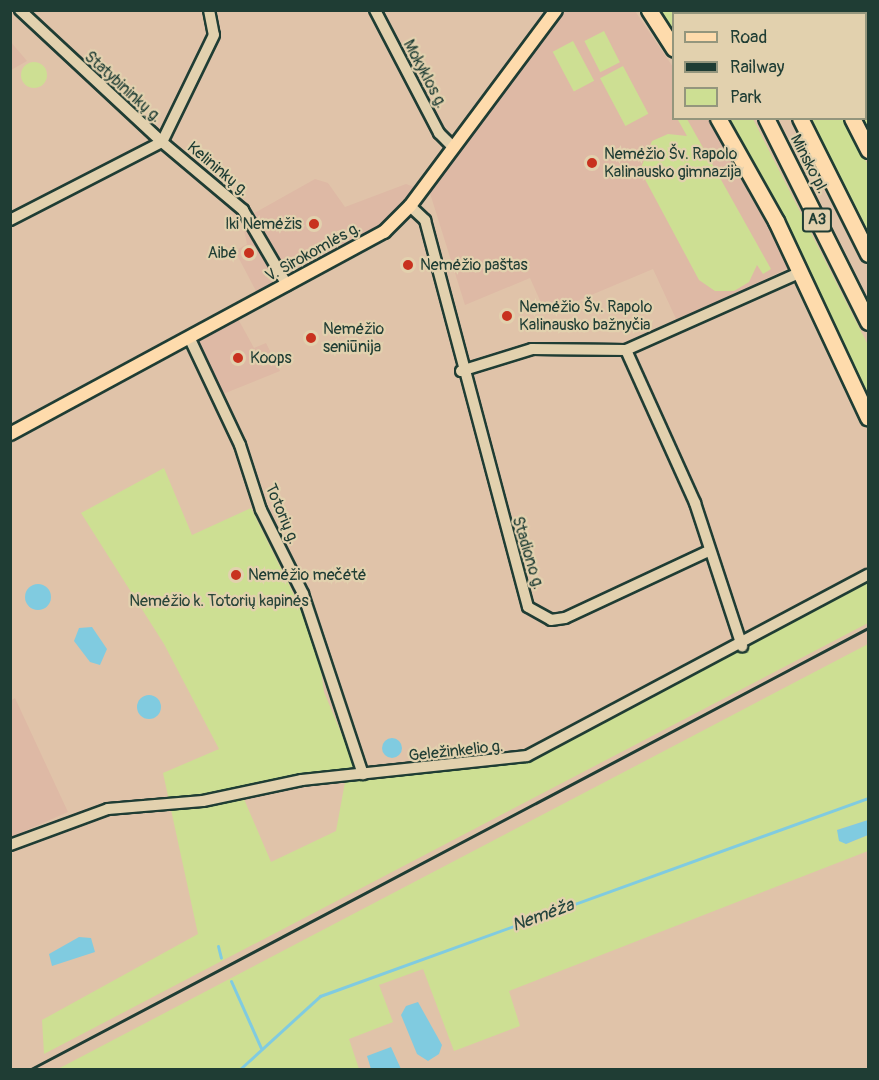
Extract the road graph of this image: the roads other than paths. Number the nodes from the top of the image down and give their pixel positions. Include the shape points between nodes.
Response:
1 (20, 10) edge
2 (209, 10) edge
3 (375, 10) edge
4 (556, 10) edge
5 (649, 10) edge
6 (672, 46) edge
7 (719, 120) edge
8 (767, 120) edge
9 (801, 120) edge
10 (853, 120) edge
11 (162, 142) junction
12 (453, 147) junction
13 (868, 150) edge
14 (410, 206) junction
15 (10, 220) edge
16 (868, 254) edge
17 (801, 272) junction
18 (287, 285) junction
19 (868, 322) edge
20 (189, 337) junction
21 (626, 350) junction
22 (461, 371) junction
23 (868, 417) edge
24 (10, 434) edge
25 (710, 551) junction
26 (866, 578) edge
27 (742, 646) junction
28 (363, 774) junction
29 (10, 845) edge

1 - 11 street, Statybininkų g.
2 - 11 street, Kelininkų g. via 214,36
3 - 12 street, Mokyklos g. via 439,133
4 - 12 main road, V. Sirokomlės g.
5 - 6 highway
7 - 17 highway
8 - 19 highway, Minsko pl. / A3
9 - 16 highway, Minsko pl. / A3
10 - 13 highway
11 - 15 street, Statybininkų g.
11 - 18 street, Kelininkų g. via 243,210
12 - 14 main road, V. Sirokomlės g.
14 - 18 main road, V. Sirokomlės g. via 384,231
14 - 22 street, Stadiono g. via 425,220
17 - 21 street
17 - 23 highway
18 - 20 main road, V. Sirokomlės g.
20 - 24 main road, V. Sirokomlės g.
20 - 28 street, Totorių g. via 240,445 261,510 303,594
21 - 22 street via 532,349
21 - 25 street via 691,494
22 - 25 street, Stadiono g. via 528,607 537,616 565,618
25 - 27 street
26 - 27 street, Geležinkelio g.
27 - 28 street, Geležinkelio g. via 527,756
28 - 29 street, Geležinkelio g. via 302,780 204,801 108,809

